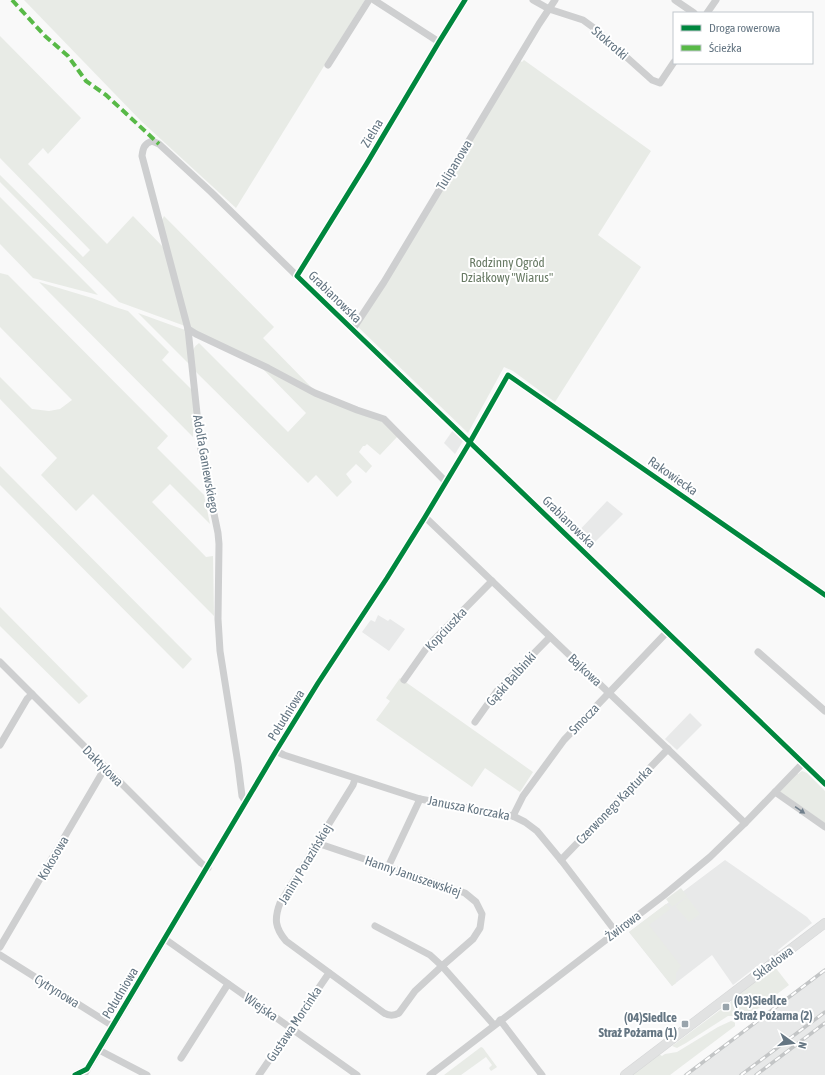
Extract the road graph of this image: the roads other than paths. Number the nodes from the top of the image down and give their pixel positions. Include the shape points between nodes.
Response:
1 (369, 0) edge
2 (374, 0) edge
3 (465, 0) edge
4 (533, 0) edge
5 (555, 0) edge
6 (675, 0) edge
7 (716, 0) edge
8 (549, 9) junction
9 (693, 12) edge
10 (708, 12) edge
11 (439, 42) junction
12 (673, 64) edge
13 (328, 65) dead end
14 (159, 144) joint
15 (297, 276) junction
16 (188, 329) junction
17 (353, 329) junction
18 (508, 375) joint
19 (470, 442) junction
20 (446, 482) junction
21 (425, 517) junction
22 (492, 581) junction
23 (825, 595) edge
24 (667, 632) junction
25 (550, 637) junction
26 (758, 652) dead end
27 (0, 662) edge
28 (404, 680) dead end
29 (609, 692) junction
30 (32, 694) junction
31 (825, 711) edge
32 (475, 722) dead end
33 (0, 745) edge
34 (668, 749) junction
35 (276, 751) junction
36 (803, 763) junction
37 (106, 768) junction
38 (355, 779) junction
39 (825, 784) edge
40 (775, 792) junction
41 (420, 799) junction
42 (246, 802) junction
43 (513, 816) junction
44 (745, 823) junction
45 (825, 827) edge
46 (317, 843) junction
47 (561, 860) junction
48 (388, 867) junction
49 (208, 868) junction
50 (825, 923) edge
51 (375, 926) dead end
52 (616, 932) junction
53 (165, 939) junction
54 (0, 948) edge
55 (0, 955) edge
56 (442, 966) junction
57 (330, 973) junction
58 (228, 984) junction
59 (392, 1016) joint
60 (498, 1023) junction
61 (113, 1026) junction
62 (291, 1028) junction
63 (99, 1050) junction
64 (181, 1058) dead end
65 (86, 1072) edge
66 (75, 1075) edge
67 (147, 1075) edge
68 (260, 1075) edge
69 (357, 1075) edge
70 (430, 1075) edge
71 (542, 1075) edge
72 (625, 1075) edge

1 - 13 street
2 - 11 street
3 - 11 street, Zielna
4 - 8 street, Stokrotki
5 - 8 street, Tulipanowa
6 - 9 street
7 - 10 street
8 - 12 street, Stokrotki via 583,20 652,80 660,83
8 - 17 street, Tulipanowa
11 - 15 street, Zielna
14 - 15 street, Grabianowska
14 - 16 street, Adolfa Ganiewskiego via 152,141 147,143 142,156
15 - 17 street, Grabianowska
16 - 20 street via 315,393 384,419
16 - 42 street, Adolfa Ganiewskiego via 201,450 218,533 220,651 242,796
17 - 19 street, Grabianowska
18 - 19 street, Południowa
18 - 23 street, Rakowiecka
19 - 20 street, Południowa
19 - 24 street, Grabianowska
20 - 21 street, Południowa
21 - 22 street, Bajkowa
21 - 35 street, Południowa
22 - 25 street, Bajkowa
22 - 28 street, Kopciuszka via 428,646
24 - 29 street, Smocza
24 - 36 street, Grabianowska
25 - 29 street, Bajkowa
25 - 32 street, Gąski Balbinki via 497,691
26 - 31 street
27 - 30 street, Daktylowa
29 - 34 street, Bajkowa
29 - 43 street, Smocza via 564,740 523,796
30 - 33 street
30 - 37 street, Daktylowa
34 - 44 street, Bajkowa
34 - 47 street, Czerwonego Kapturka
35 - 38 street, Janusza Korczaka
35 - 42 street, Południowa
36 - 39 street, Grabianowska
36 - 40 street, Żwirowa
37 - 49 street, Daktylowa
37 - 54 street, Kokosowa
38 - 41 street, Janusza Korczaka
38 - 46 street, Janiny Porazińskiej
40 - 44 street, Żwirowa
40 -> 45 street
41 - 43 street, Janusza Korczaka
41 - 48 street
42 - 49 street, Południowa
43 - 47 street, Janusza Korczaka via 537,831
44 - 52 street, Żwirowa via 710,857
46 - 48 street, Hanny Januszewskiej
46 - 57 street, Janiny Porazińskiej via 280,903 276,920 280,935 286,941
47 - 52 street, Janusza Korczaka
48 - 56 street, Hanny Januszewskiej via 464,893 476,902 482,914 480,928 473,939
49 - 53 street, Południowa
50 - 72 main road, Składowa
51 - 56 street via 430,955
52 - 60 street, Żwirowa
53 - 58 street, Wiejska
53 - 61 street, Południowa
55 - 61 street, Cytrynowa
56 - 59 street, Hanny Januszewskiej via 415,991 399,1013
56 - 60 street
57 - 59 street, Janiny Porazińskiej via 384,1013
57 - 62 street, Gustawa Morcinka
58 - 62 street, Wiejska
58 - 64 street
60 - 70 street, Żwirowa
60 - 71 street
61 - 63 street, Południowa
62 - 68 street, Gustawa Morcinka
62 - 69 street, Wiejska
63 - 65 street, Południowa
63 - 67 street
65 - 66 street, Południowa

